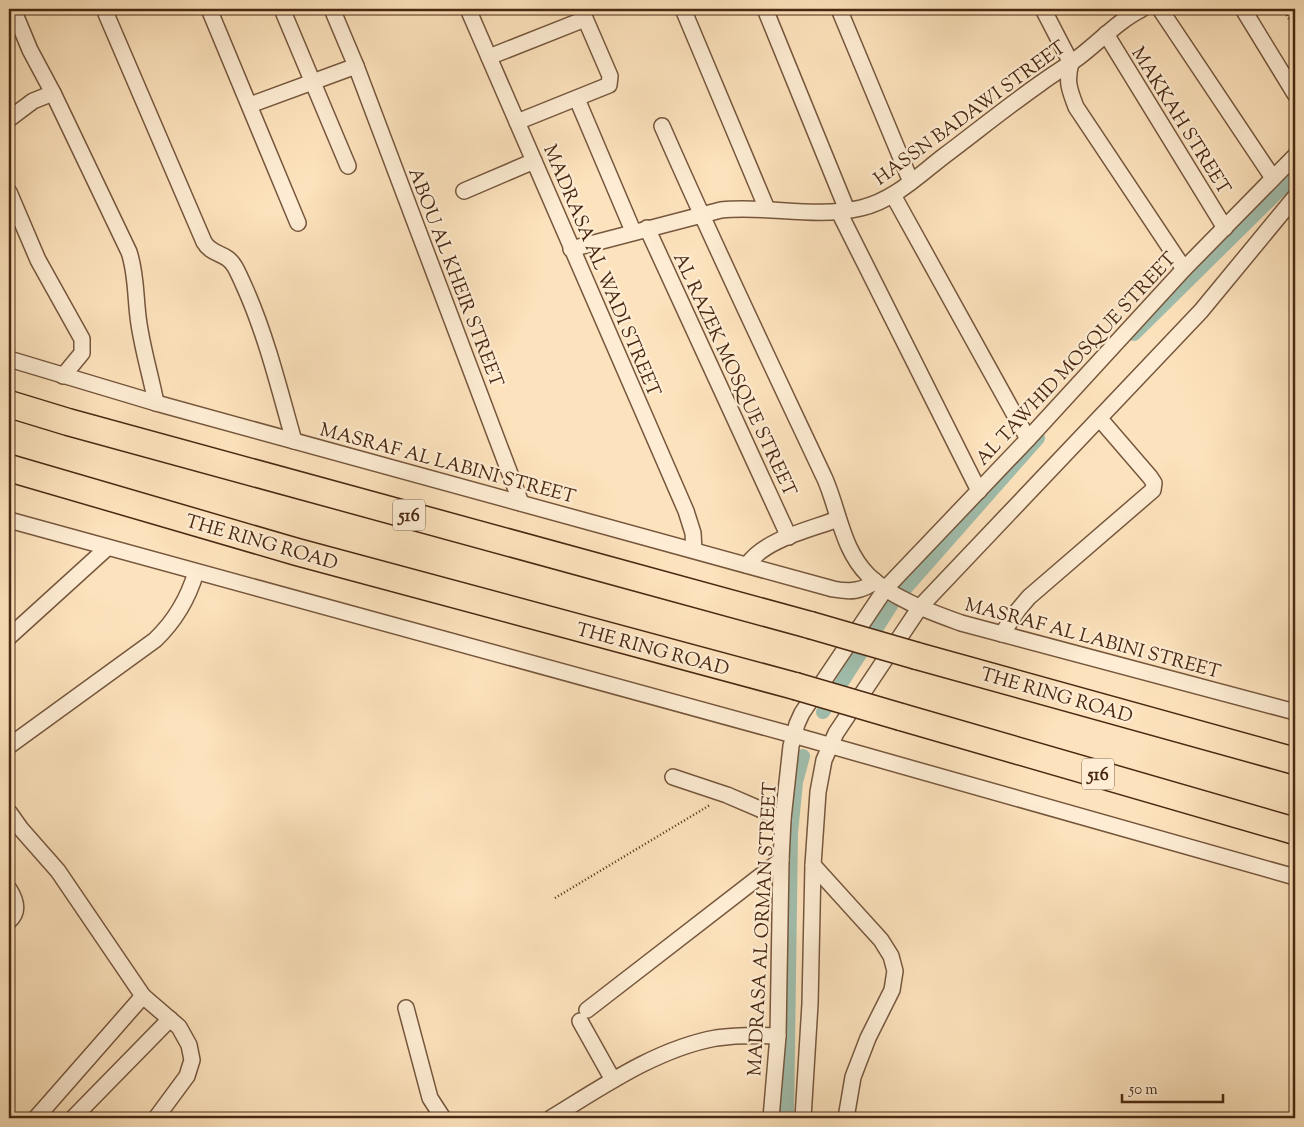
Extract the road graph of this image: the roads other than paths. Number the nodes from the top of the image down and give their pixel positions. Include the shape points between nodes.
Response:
1 (13, 9) edge
2 (104, 9) edge
3 (209, 9) edge
4 (282, 9) edge
5 (332, 9) edge
6 (468, 9) edge
7 (683, 9) edge
8 (766, 9) edge
9 (839, 9) edge
10 (1043, 9) edge
11 (1142, 9) edge
12 (1160, 9) edge
13 (1243, 9) edge
14 (583, 14) edge
15 (1122, 14) edge
16 (1106, 34) junction
17 (489, 56) junction
18 (1071, 63) junction
19 (356, 66) junction
20 (312, 82) junction
21 (53, 93) junction
22 (1295, 94) edge
23 (577, 99) junction
24 (250, 105) junction
25 (9, 119) edge
26 (517, 122) junction
27 (662, 126) dead end
28 (1295, 156) edge
29 (534, 161) junction
30 (348, 166) dead end
31 (1273, 178) junction
32 (911, 182) junction
33 (464, 191) dead end
34 (9, 192) edge
35 (893, 195) junction
36 (1295, 197) edge
37 (767, 209) junction
38 (843, 211) junction
39 (701, 215) junction
40 (298, 223) dead end
41 (1225, 228) junction
42 (640, 230) junction
43 (571, 249) junction
44 (1184, 269) junction
45 (9, 360) edge
46 (64, 376) junction
47 (156, 403) junction
48 (9, 404) edge
49 (1100, 419) junction
50 (294, 440) junction
51 (1028, 440) junction
52 (9, 468) edge
53 (979, 490) junction
54 (521, 503) junction
55 (838, 519) junction
56 (12, 526) edge
57 (789, 537) junction
58 (107, 548) junction
59 (694, 550) junction
60 (747, 565) junction
61 (196, 572) junction
62 (880, 584) junction
63 (920, 607) junction
64 (1002, 634) junction
65 (9, 637) edge
66 (1295, 712) edge
67 (793, 735) junction
68 (830, 745) junction
69 (9, 746) edge
70 (1295, 761) edge
71 (672, 777) dead end
72 (9, 812) edge
73 (783, 820) junction
74 (1295, 831) edge
75 (780, 860) junction
76 (812, 865) junction
77 (1295, 877) edge
78 (9, 890) edge
79 (9, 921) edge
80 (143, 996) junction
81 (406, 1008) dead end
82 (170, 1019) junction
83 (778, 1036) junction
84 (613, 1080) junction
85 (36, 1118) edge
86 (73, 1118) edge
87 (156, 1118) edge
88 (443, 1118) edge
89 (551, 1118) edge
90 (770, 1118) edge
91 (803, 1118) edge
92 (846, 1118) edge

1 - 21 street
2 - 50 street via 204,242 207,248 225,256 235,267 261,325
3 - 24 street
4 - 20 street
5 - 19 street, ABOU AL KHEIR STREET
6 - 17 street, MADRASA AL WADI STREET
7 - 37 street
8 - 38 street
9 - 32 street
10 - 18 street
11 - 15 street, HASSN BADAWI STREET
12 - 31 street
13 - 22 street
14 - 17 street
14 - 23 street via 610,81 605,88
15 - 16 street, HASSN BADAWI STREET
16 - 18 street, HASSN BADAWI STREET
16 - 41 street, MAKKAH STREET
17 - 26 street, MADRASA AL WADI STREET
18 - 32 street, HASSN BADAWI STREET
18 - 44 street via 1069,90 1076,107
19 - 20 street
19 - 54 street, ABOU AL KHEIR STREET
20 - 24 street
20 - 30 street
21 - 25 street via 33,101
21 - 47 street via 134,266 139,324
23 - 26 street
23 - 42 street, AL RAZEK MOSQUE STREET
24 - 40 street
26 - 29 street, MADRASA AL WADI STREET
27 - 39 street
28 - 31 street, AL TAWHID MOSQUE STREET
29 - 33 street
29 - 43 street, MADRASA AL WADI STREET
31 - 41 street, AL TAWHID MOSQUE STREET
32 - 35 street, HASSN BADAWI STREET
34 - 46 street via 38,260 82,339 82,353
35 - 38 street, HASSN BADAWI STREET
35 - 51 street
36 - 49 street via 1201,311
37 - 38 street, HASSN BADAWI STREET via 811,213
37 - 39 street, HASSN BADAWI STREET via 742,208
38 - 53 street
39 - 42 street, HASSN BADAWI STREET
39 - 55 street via 827,485
41 - 44 street, AL TAWHID MOSQUE STREET
42 - 43 street, HASSN BADAWI STREET
42 - 57 street, AL RAZEK MOSQUE STREET
43 - 59 street, MADRASA AL WADI STREET via 686,512 693,533
44 - 51 street, AL TAWHID MOSQUE STREET
45 - 46 street, MASRAF AL LABINI STREET
46 - 47 street, MASRAF AL LABINI STREET
47 - 50 street, MASRAF AL LABINI STREET
48 - 70 highway, THE RING ROAD / 516, bridge
49 - 63 street
49 - 64 street via 1150,477 1154,483 1153,490 1030,597
50 - 54 street, MASRAF AL LABINI STREET
51 - 53 street, AL TAWHID MOSQUE STREET
52 - 74 highway, THE RING ROAD / 516, bridge via 297,552 795,686
53 - 62 street, AL TAWHID MOSQUE STREET
54 - 59 street, MASRAF AL LABINI STREET
55 - 57 street
55 - 62 street via 851,551 863,569
56 - 58 street
57 - 60 street via 769,545
58 - 61 street
58 - 65 street
59 - 60 street, MASRAF AL LABINI STREET
60 - 62 street, MASRAF AL LABINI STREET via 842,590
61 - 67 street
61 - 69 street via 181,610 155,640
62 - 63 street, MASRAF AL LABINI STREET
62 - 67 street, MADRASA AL ORMAN STREET via 802,713
63 - 64 street, MASRAF AL LABINI STREET
63 - 68 street
64 - 66 street, MASRAF AL LABINI STREET
67 - 68 street
67 - 73 street, MADRASA AL ORMAN STREET
68 - 76 street via 818,792
68 - 77 street
71 - 73 street via 726,795
72 - 80 street via 58,871
73 - 75 street, MADRASA AL ORMAN STREET
75 - 83 street, MADRASA AL ORMAN STREET
75 - 84 street via 583,1015
76 - 91 street via 810,1004
76 - 92 street via 881,940 891,956 895,972 892,990 853,1077
78 - 79 street via 16,906
80 - 82 street
80 - 85 street
81 - 88 street via 430,1098
82 - 86 street
82 - 87 street via 179,1027 189,1045 192,1060 188,1076
83 - 84 street via 736,1036 695,1043
83 - 90 street, MADRASA AL ORMAN STREET
84 - 89 street

